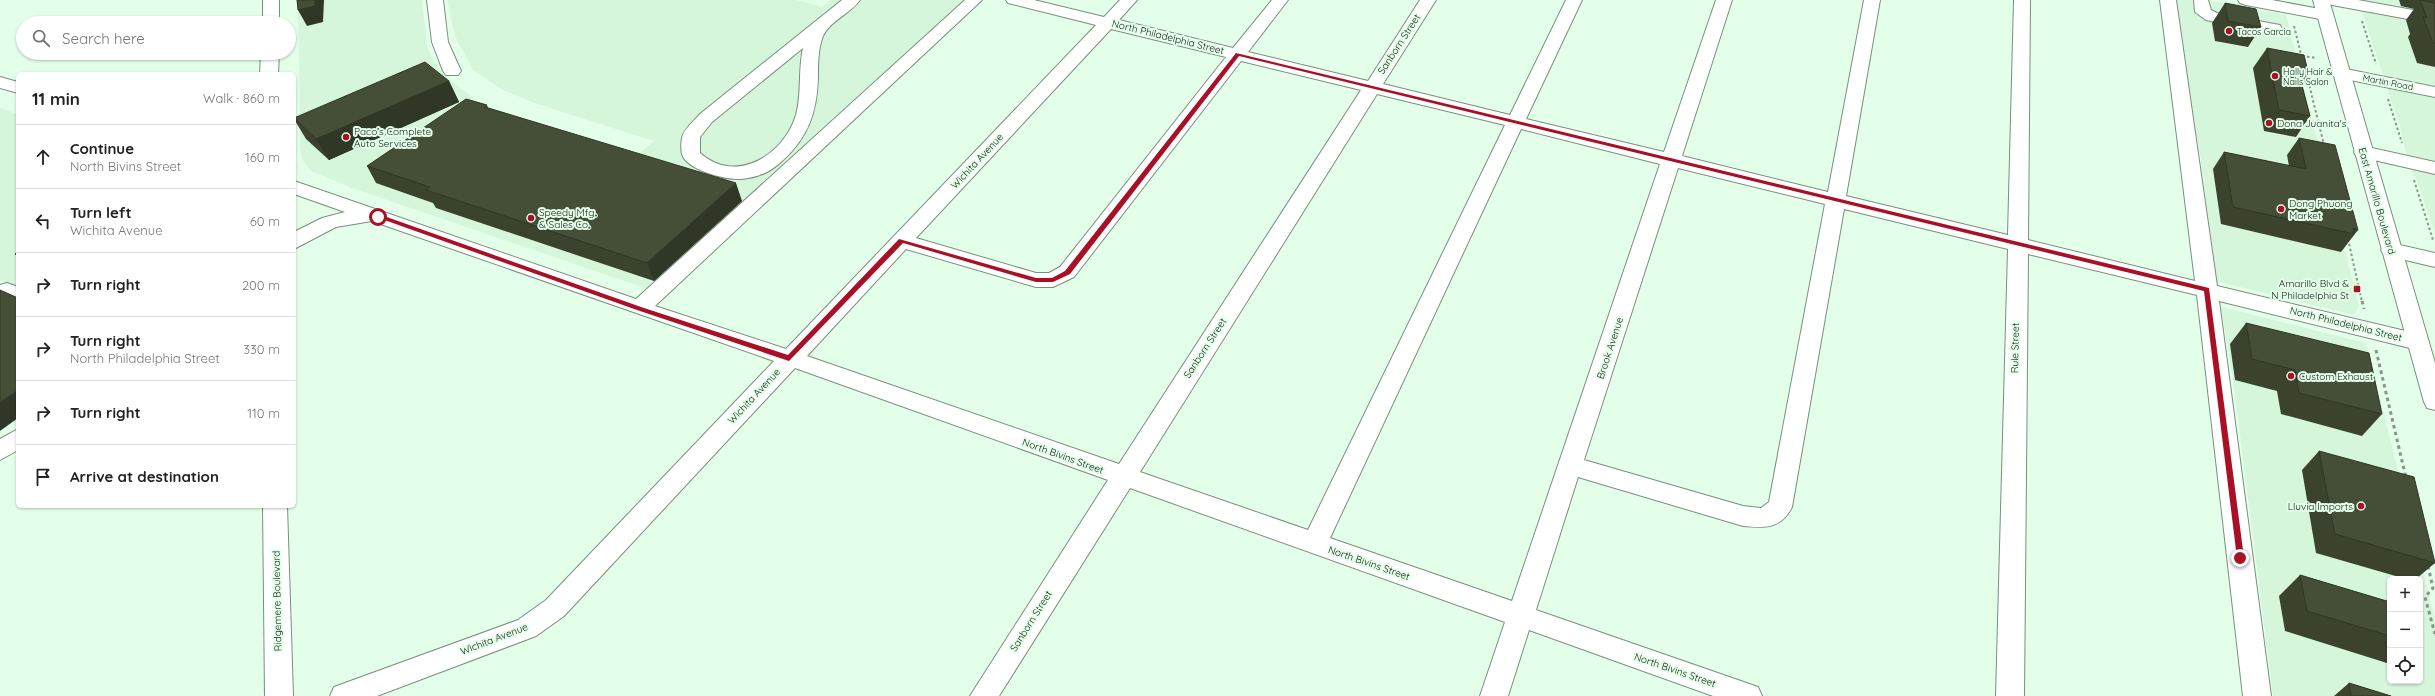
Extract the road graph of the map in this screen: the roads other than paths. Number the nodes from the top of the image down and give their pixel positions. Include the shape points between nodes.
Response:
1 (271, 0) edge
2 (436, 0) edge
3 (852, 0) edge
4 (974, 0) edge
5 (1014, 0) edge
6 (1129, 0) edge
7 (1280, 0) edge
8 (1428, 0) edge
9 (1574, 0) edge
10 (1724, 0) edge
11 (1872, 0) edge
12 (2022, 0) edge
13 (2168, 0) edge
14 (2246, 0) edge
15 (2201, 2) dead end
16 (2326, 5) edge
17 (270, 16) edge
18 (2435, 19) edge
19 (826, 22) junction
20 (1108, 23) junction
21 (2274, 29) dead end
22 (1237, 54) junction
23 (270, 60) edge
24 (452, 71) dead end
25 (269, 72) edge
26 (2341, 73) junction
27 (0, 82) edge
28 (16, 87) edge
29 (1372, 87) junction
30 (2435, 92) edge
31 (1516, 122) junction
32 (2363, 152) junction
33 (1671, 160) junction
34 (2435, 168) edge
35 (296, 188) edge
36 (1837, 200) junction
37 (378, 217) junction
38 (296, 241) edge
39 (902, 241) junction
40 (2016, 243) junction
41 (2391, 250) junction
42 (2435, 260) edge
43 (2207, 290) junction
44 (639, 308) junction
45 (2418, 342) junction
46 (789, 358) junction
47 (2435, 402) edge
48 (16, 439) edge
49 (0, 450) edge
50 (1571, 466) junction
51 (1123, 477) junction
52 (275, 508) edge
53 (1314, 544) junction
54 (1521, 616) junction
55 (279, 696) edge
56 (344, 696) edge
57 (984, 696) edge
58 (1494, 696) edge
59 (1748, 696) edge
60 (2010, 696) edge
61 (2258, 696) edge

1 - 17 main road
2 - 24 main road via 440,42
3 - 19 main road
4 - 44 main road
5 - 20 main road, North Philadelphia Street
6 - 20 main road, Wichita Avenue
7 - 22 main road
8 - 29 main road, Sanborn Street
9 - 31 main road
10 - 33 main road, Brook Avenue
11 - 36 main road
12 - 40 main road, Rule Street
13 - 43 main road
14 - 16 main road
15 - 21 main road via 2204,12 2212,17
16 - 18 main road via 2357,5
16 - 26 main road, East Amarillo Boulevard
19 - 19 main road via 706,118 691,138 692,154 700,163 732,173 748,173 766,166 782,152 795,135 807,107 811,53 815,36
20 - 22 main road, North Philadelphia Street
20 - 39 main road, Wichita Avenue
22 - 29 main road, North Philadelphia Street
22 - 39 main road via 1068,272 1053,280 1036,280
23 - 25 main road
26 - 30 main road, Martin Road
26 - 32 main road, East Amarillo Boulevard
27 - 28 main road
29 - 31 main road, North Philadelphia Street
29 - 51 main road, Sanborn Street
31 - 33 main road, North Philadelphia Street
31 - 53 main road
32 - 34 main road
32 - 41 main road, East Amarillo Boulevard
33 - 36 main road, North Philadelphia Street
33 - 50 main road, Brook Avenue
35 - 37 main road, North Bivins Street
36 - 40 main road, North Philadelphia Street
36 - 50 main road via 1780,506 1766,518 1743,516
37 - 38 main road, North Bivins Street via 340,218 322,224
37 - 44 main road, North Bivins Street
39 - 46 main road, Wichita Avenue
40 - 43 main road, North Philadelphia Street
40 - 60 main road, Rule Street
41 - 42 main road
41 - 45 main road, East Amarillo Boulevard
43 - 45 main road, North Philadelphia Street
43 - 61 main road
44 - 46 main road, North Bivins Street
45 - 47 main road, East Amarillo Boulevard
46 - 51 main road, North Bivins Street
46 - 56 main road, Wichita Avenue via 542,619 527,628
48 - 49 main road
50 - 54 main road, Brook Avenue
51 - 53 main road, North Bivins Street
51 - 57 main road, Sanborn Street
52 - 55 main road, Ridgemere Boulevard
53 - 54 main road, North Bivins Street
54 - 58 main road, Brook Avenue
54 - 59 main road, North Bivins Street

